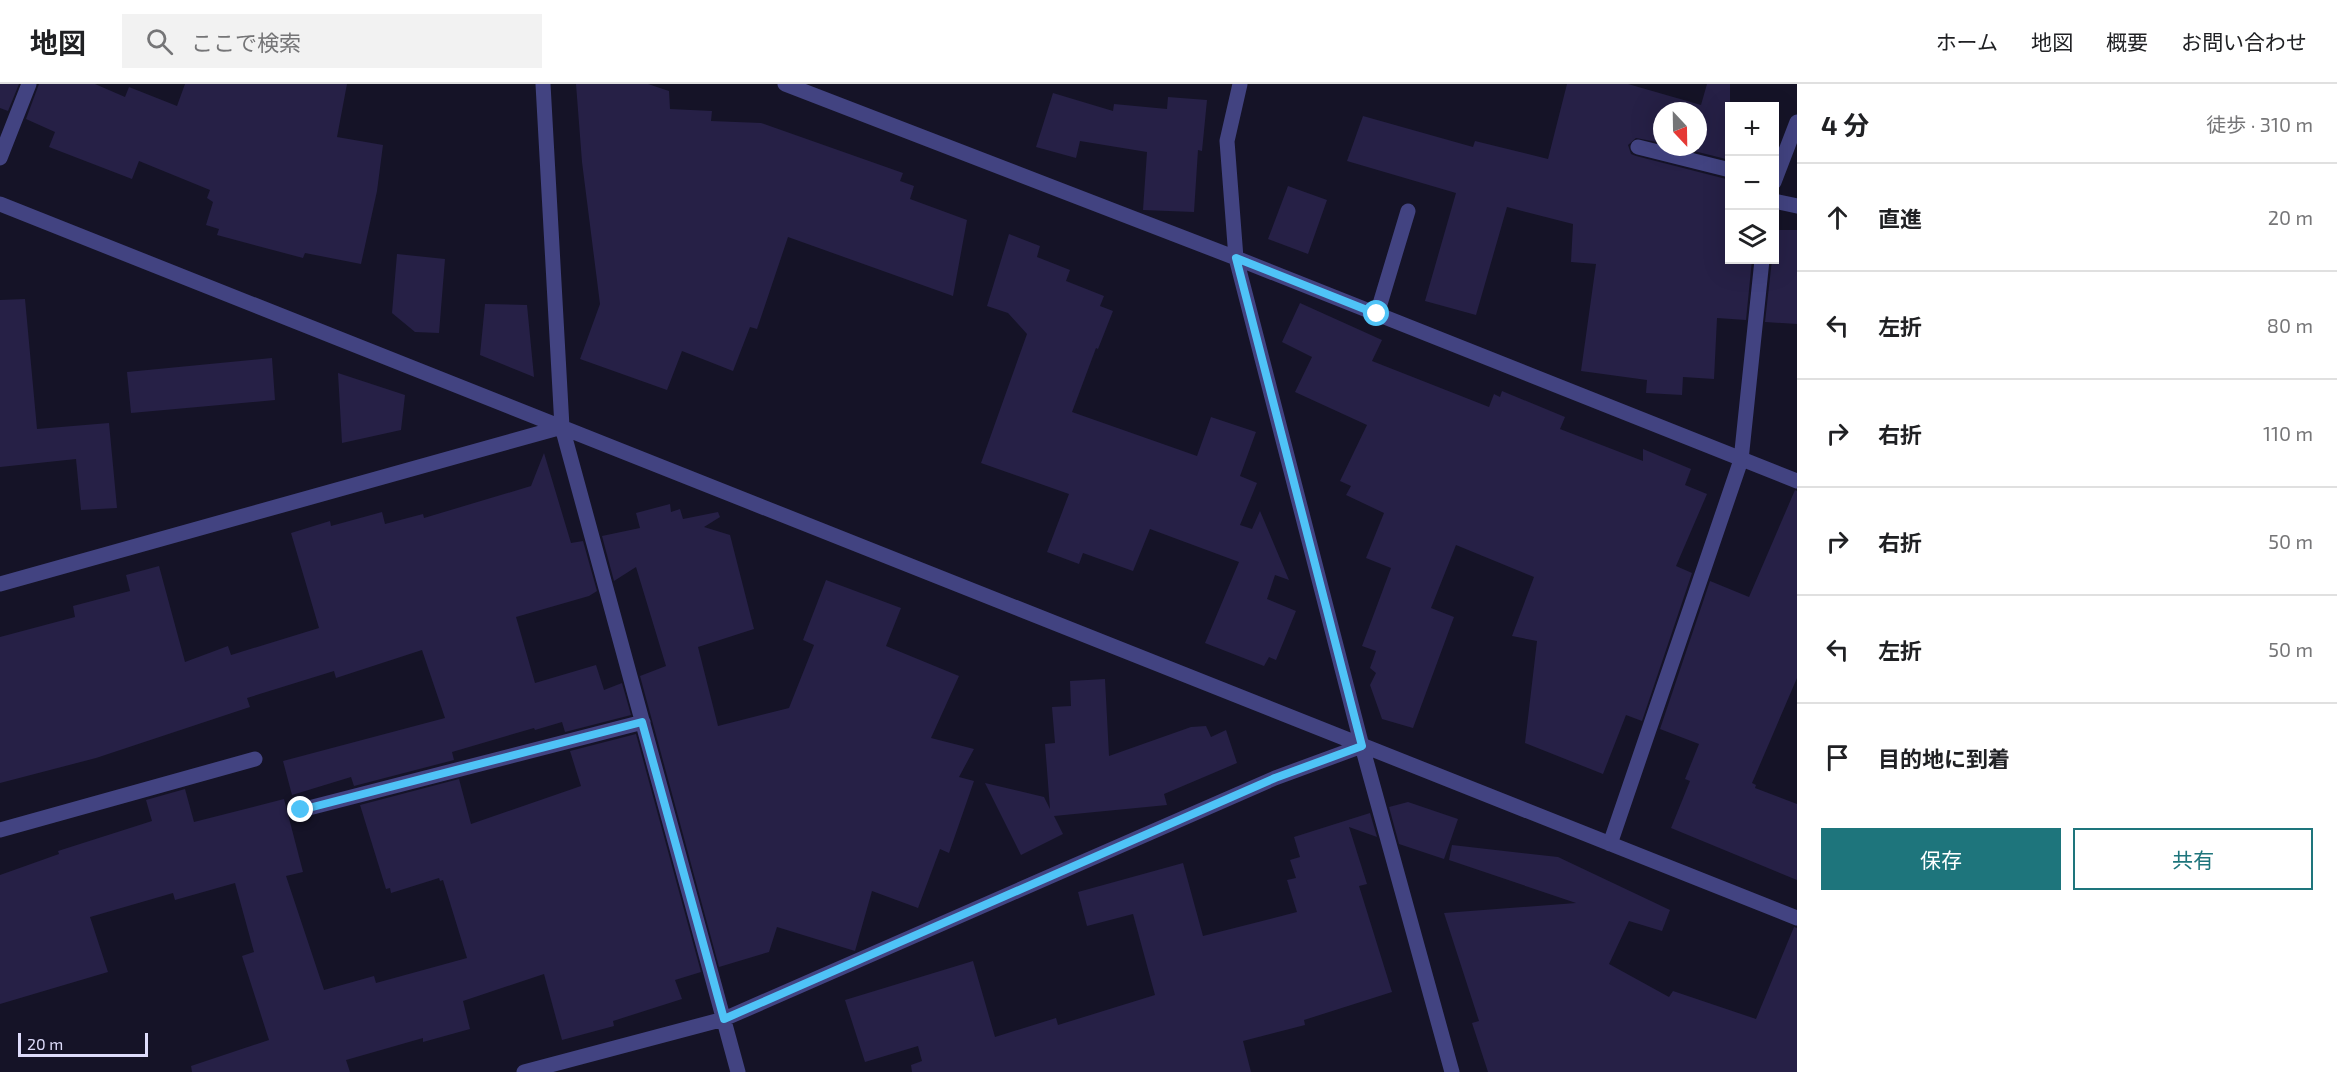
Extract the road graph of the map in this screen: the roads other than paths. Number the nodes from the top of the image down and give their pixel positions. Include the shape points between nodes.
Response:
1 (28, 84) edge
2 (543, 84) edge
3 (785, 84) edge
4 (1240, 84) edge
5 (1797, 122) edge
6 (1638, 147) dead end
7 (0, 158) edge
8 (1725, 169) edge
9 (1779, 171) edge
10 (1779, 202) edge
11 (0, 204) edge
12 (1797, 206) edge
13 (1408, 211) dead end
14 (1236, 258) junction
15 (1762, 264) edge
16 (1377, 314) junction
17 (562, 427) junction
18 (1741, 460) junction
19 (1797, 481) edge
20 (0, 584) edge
21 (642, 722) junction
22 (1362, 746) junction
23 (255, 759) dead end
24 (301, 810) dead end
25 (0, 830) edge
26 (1610, 844) junction
27 (1797, 918) edge
28 (724, 1019) junction
29 (524, 1072) edge
30 (738, 1072) edge
31 (1452, 1072) edge

1 - 7 street
2 - 17 street
3 - 14 street
4 - 14 street via 1227,141
5 - 9 street
6 - 8 street
10 - 12 street
11 - 17 street
13 - 16 street
14 - 16 street
14 - 22 street
15 - 18 street
16 - 18 street
17 - 20 street
17 - 21 street
17 - 22 street
18 - 19 street
18 - 26 street
21 - 24 street
21 - 28 street
22 - 26 street
22 - 28 street via 1275,778
22 - 31 street
23 - 25 street
26 - 27 street
28 - 29 street
28 - 30 street

